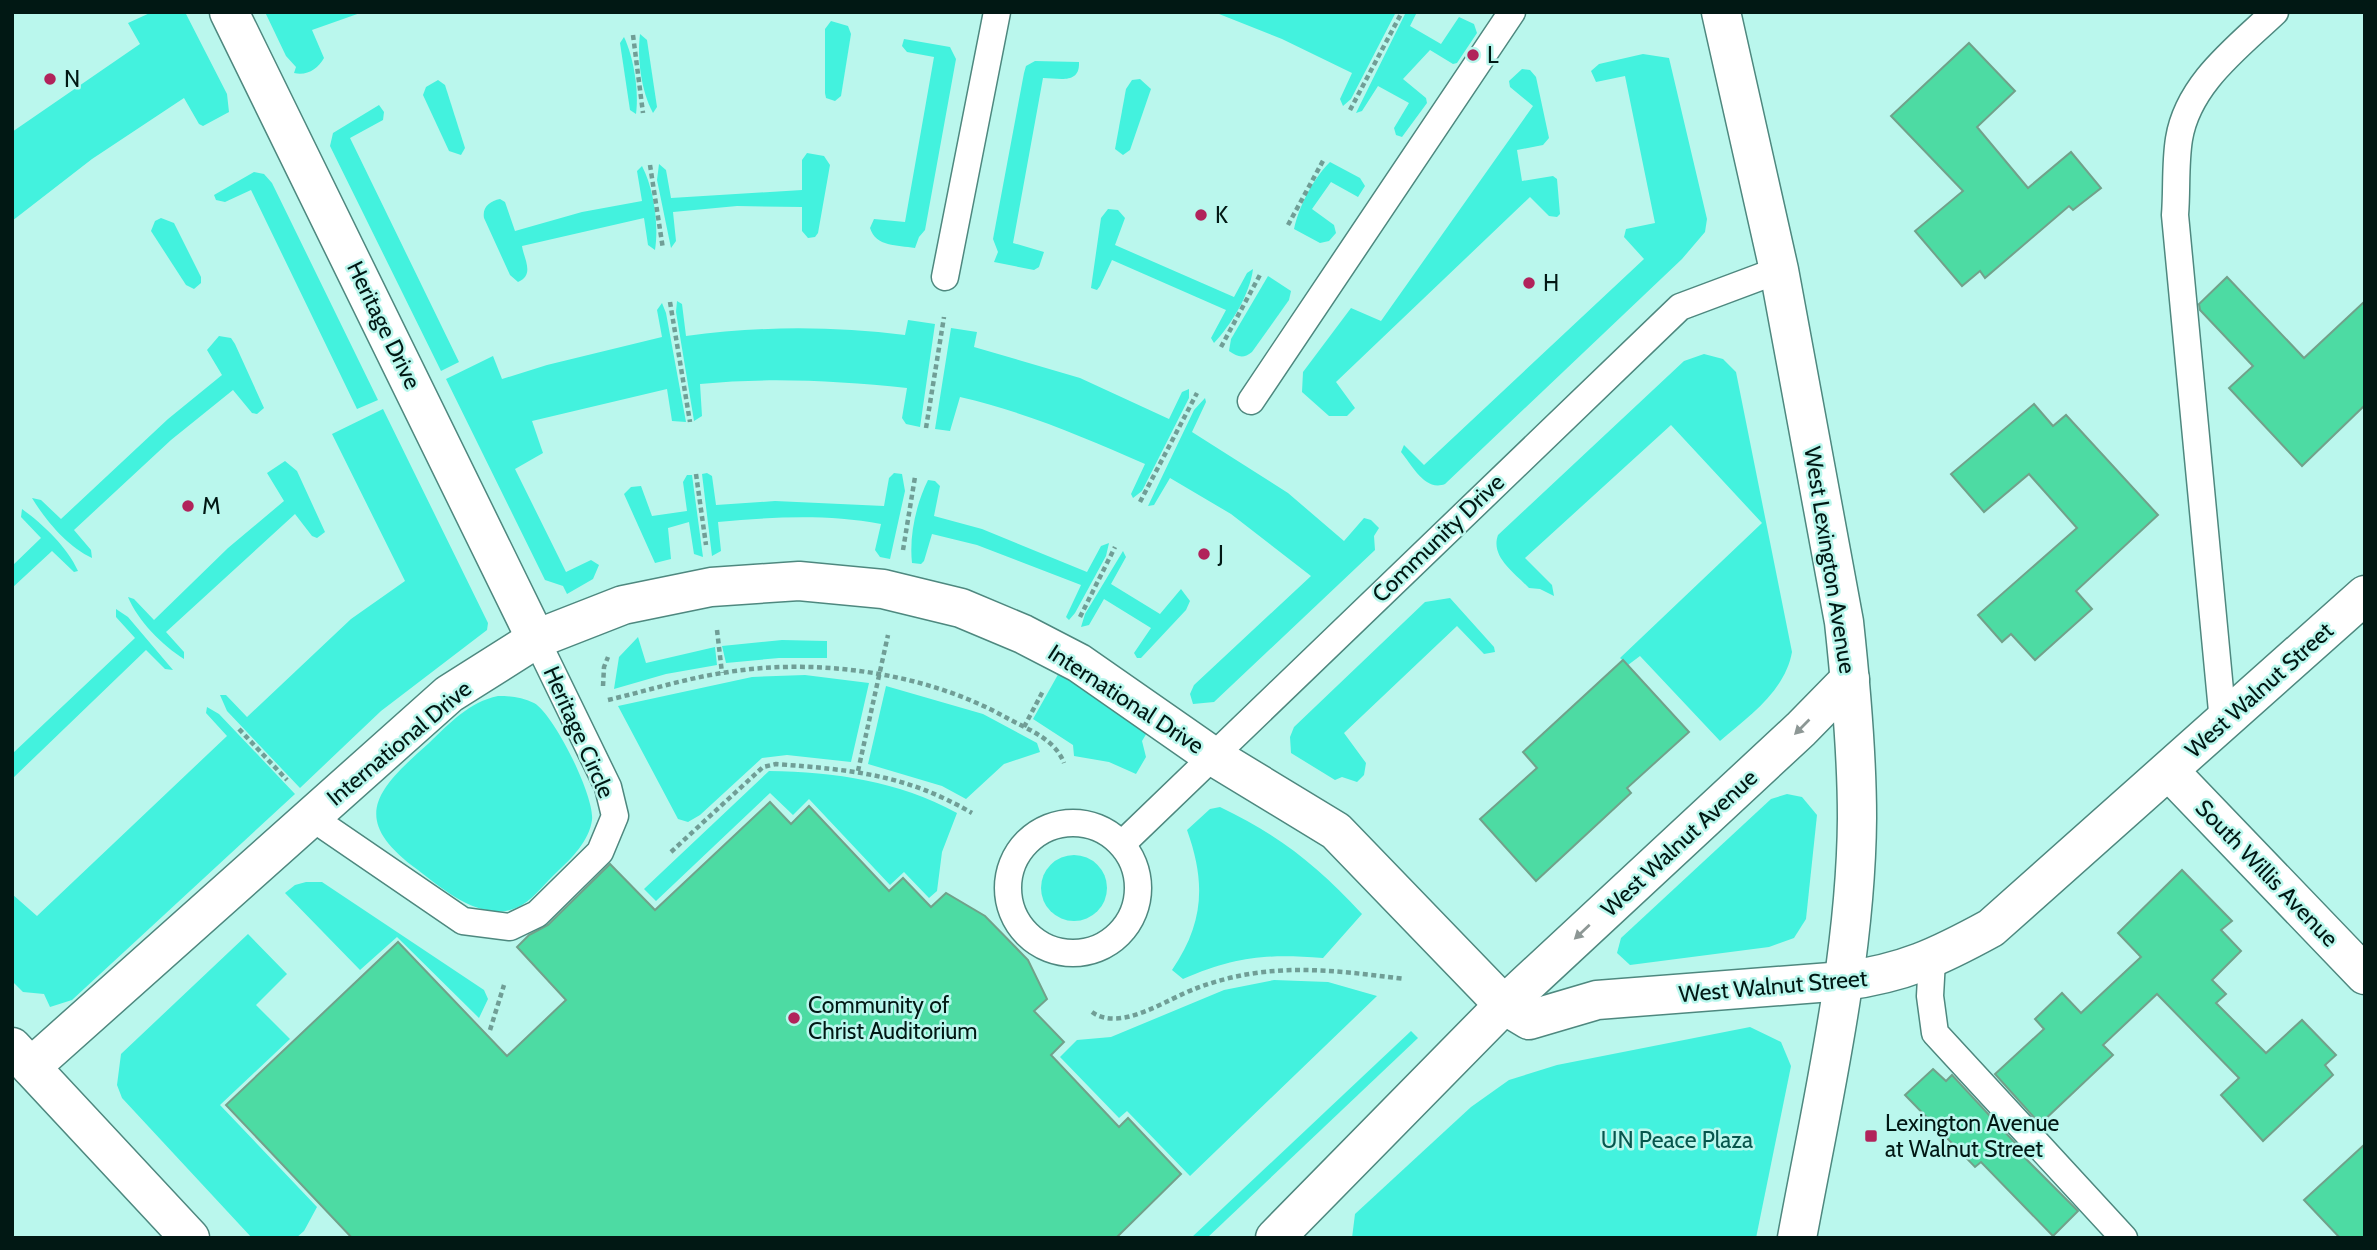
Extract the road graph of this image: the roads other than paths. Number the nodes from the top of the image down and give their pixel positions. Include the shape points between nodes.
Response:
1 (229, 12) edge
2 (997, 12) edge
3 (1512, 12) edge
4 (1721, 12) edge
5 (2275, 12) edge
6 (1779, 270) junction
7 (944, 277) dead end
8 (1251, 401) dead end
9 (2365, 596) edge
10 (536, 639) junction
11 (1850, 678) junction
12 (2223, 722) junction
13 (1211, 755) junction
14 (2169, 771) junction
15 (311, 817) junction
16 (1122, 844) junction
17 (1933, 960) junction
18 (2365, 975) edge
19 (1844, 981) junction
20 (1504, 1005) junction
21 (22, 1057) edge
22 (1292, 1232) edge
23 (190, 1238) edge
24 (1797, 1238) edge
25 (2124, 1238) edge

1 - 10 street, Heritage Drive
2 - 7 lane
3 - 8 lane
4 - 6 street, West Lexington Avenue
5 - 12 lane via 2194,96 2179,138 2175,215
6 - 11 street, West Lexington Avenue via 1844,622
6 - 13 lane, Community Drive via 1680,307
9 - 12 street, West Walnut Street
10 - 13 street, International Drive via 623,605 711,587 799,581 883,589 961,608 1023,634 1079,663
10 - 15 street, International Drive via 449,694
10 - 15 lane, Heritage Circle via 608,787 615,817 600,852 537,914 510,927 463,921
11 - 19 street, West Lexington Avenue via 1857,819
11 -> 20 street, West Walnut Avenue
12 - 14 street, West Walnut Street
13 - 16 lane, Community Drive
13 - 20 street, International Drive via 1336,831
14 - 17 street, West Walnut Street via 1991,928
14 - 18 street, South Willis Avenue
15 - 21 street, International Drive
16 - 16 lane via 1105,830 1085,823 1063,822 1042,829 1025,842 1007,881 1016,923 1047,948 1067,953 1104,945 1120,933 1138,898 1133,860
17 - 19 street, West Walnut Street
17 - 25 lane via 1930,996 1935,1033
19 - 20 street, West Walnut Street via 1597,1000 1529,1020
19 - 24 street, West Lexington Avenue
20 - 22 street
21 - 23 street

